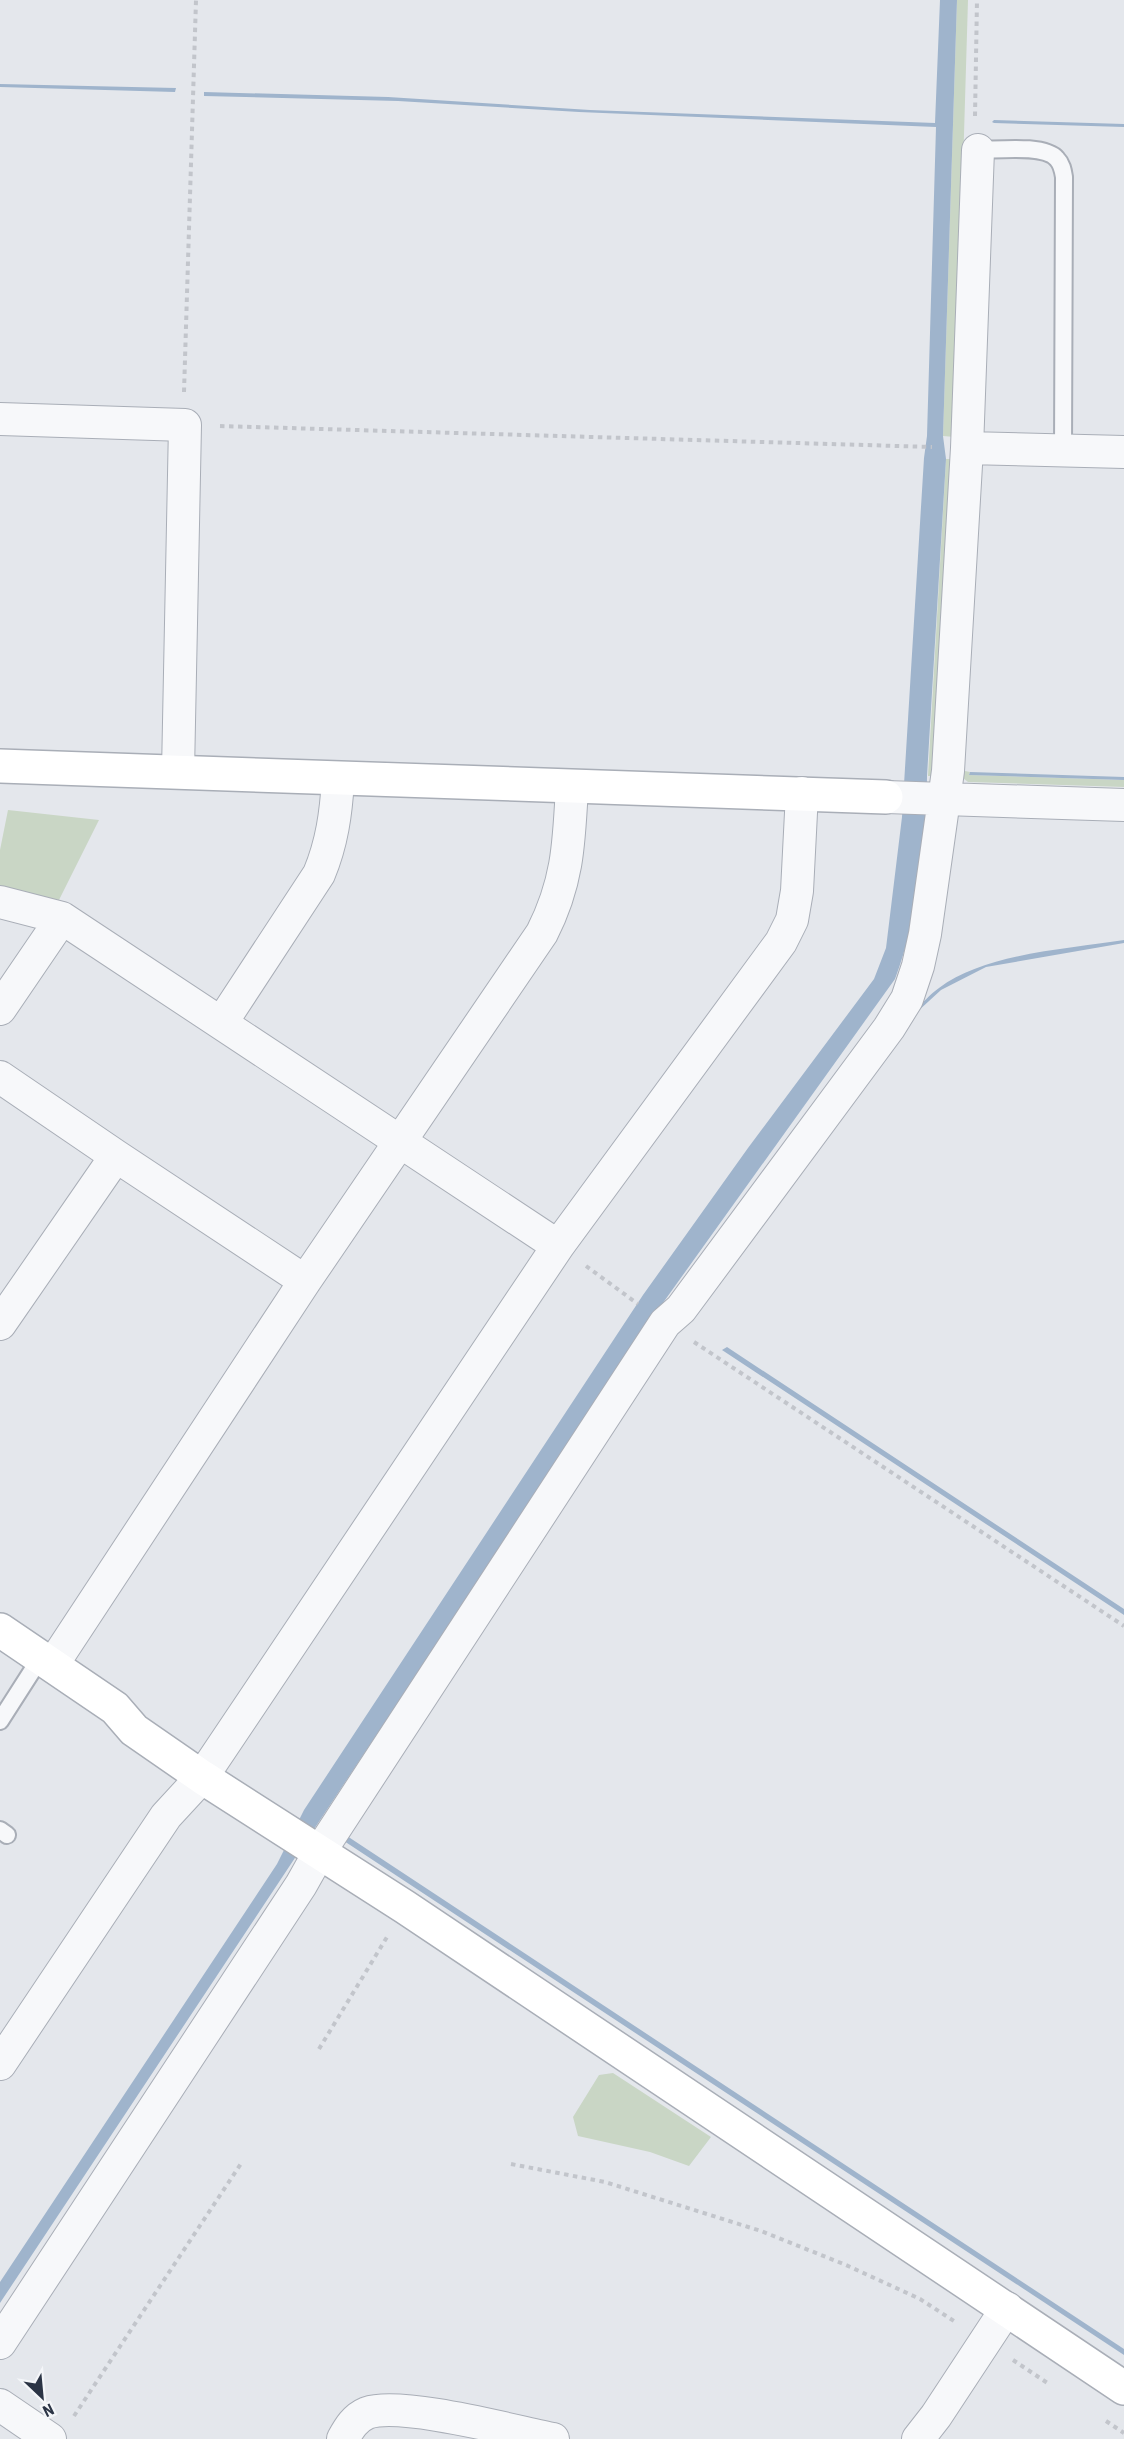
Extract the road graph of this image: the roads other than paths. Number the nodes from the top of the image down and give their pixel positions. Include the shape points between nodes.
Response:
1 (978, 150) joint
2 (0, 419) edge
3 (967, 448) junction
4 (1063, 451) junction
5 (1124, 452) edge
6 (0, 766) edge
7 (178, 772) junction
8 (338, 780) junction
9 (572, 786) junction
10 (802, 793) junction
11 (886, 797) joint
12 (943, 798) junction
13 (1124, 805) edge
14 (0, 902) edge
15 (62, 918) junction
16 (0, 1009) edge
17 (222, 1022) junction
18 (0, 1077) edge
19 (401, 1141) junction
20 (116, 1156) junction
21 (558, 1246) junction
22 (305, 1281) junction
23 (0, 1324) edge
24 (0, 1630) edge
25 (47, 1661) junction
26 (0, 1721) edge
27 (202, 1777) junction
28 (319, 1853) junction
29 (0, 2064) edge
30 (1007, 2308) junction
31 (0, 2343) edge
32 (1124, 2388) edge
33 (0, 2404) edge
34 (61, 2429) edge
35 (343, 2439) edge
36 (553, 2439) edge
37 (918, 2439) edge

1 - 3 street
1 - 4 lane via 1040,150 1057,158 1062,166
2 - 7 street via 185,425
3 - 4 street
3 - 12 street via 948,771
4 - 5 street
6 - 7 street
7 - 8 street
8 - 9 street
8 - 17 street via 330,849 319,874
9 - 10 street
9 - 19 street via 565,874 556,905 542,933
10 - 11 street
10 - 21 street via 798,891 782,942
11 - 12 street
12 - 13 street
12 - 28 street via 925,934 907,999 681,1309 665,1323
14 - 15 street
15 - 16 street
15 - 17 street
17 - 19 street
18 - 20 street
19 - 21 street
19 - 22 street
20 - 22 street
20 - 23 street
21 - 27 street
22 - 25 street
24 - 25 street
25 - 26 lane
25 - 27 street via 115,1708 134,1730
27 - 28 street
27 - 29 street via 166,1816
28 - 30 street
28 - 31 street
30 - 32 street
30 - 37 street
33 - 34 street
35 - 36 street via 352,2423 365,2414 384,2409 443,2416

